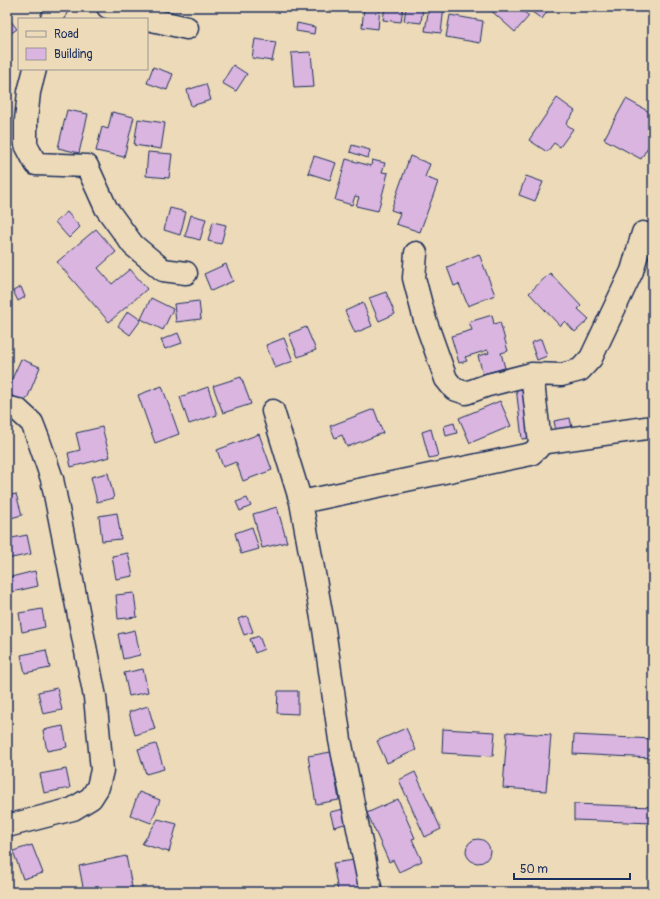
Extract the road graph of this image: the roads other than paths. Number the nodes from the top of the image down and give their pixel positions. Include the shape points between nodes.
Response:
1 (57, 7) edge
2 (108, 7) edge
3 (52, 18) edge
4 (145, 18) edge
5 (148, 19) edge
6 (187, 28) dead end
7 (35, 70) edge
8 (643, 233) dead end
9 (416, 253) dead end
10 (186, 273) dead end
11 (532, 374) junction
12 (7, 407) edge
13 (273, 411) dead end
14 (653, 427) edge
15 (540, 443) junction
16 (301, 502) junction
17 (7, 826) edge
18 (371, 892) edge

1 - 3 street
2 - 4 street
5 - 6 street
7 - 10 street via 29,92 26,145 36,164 88,166 106,208 133,245 163,270
8 - 11 street via 632,271 591,358 580,370 561,375
9 - 11 street via 414,278 446,379 454,389 466,393
11 - 15 street
12 - 17 street via 18,410 32,423 52,479 95,697 102,770 98,787 91,798 73,808
13 - 16 street
14 - 15 street
15 - 16 street via 531,454
16 - 18 street via 324,629 340,740

